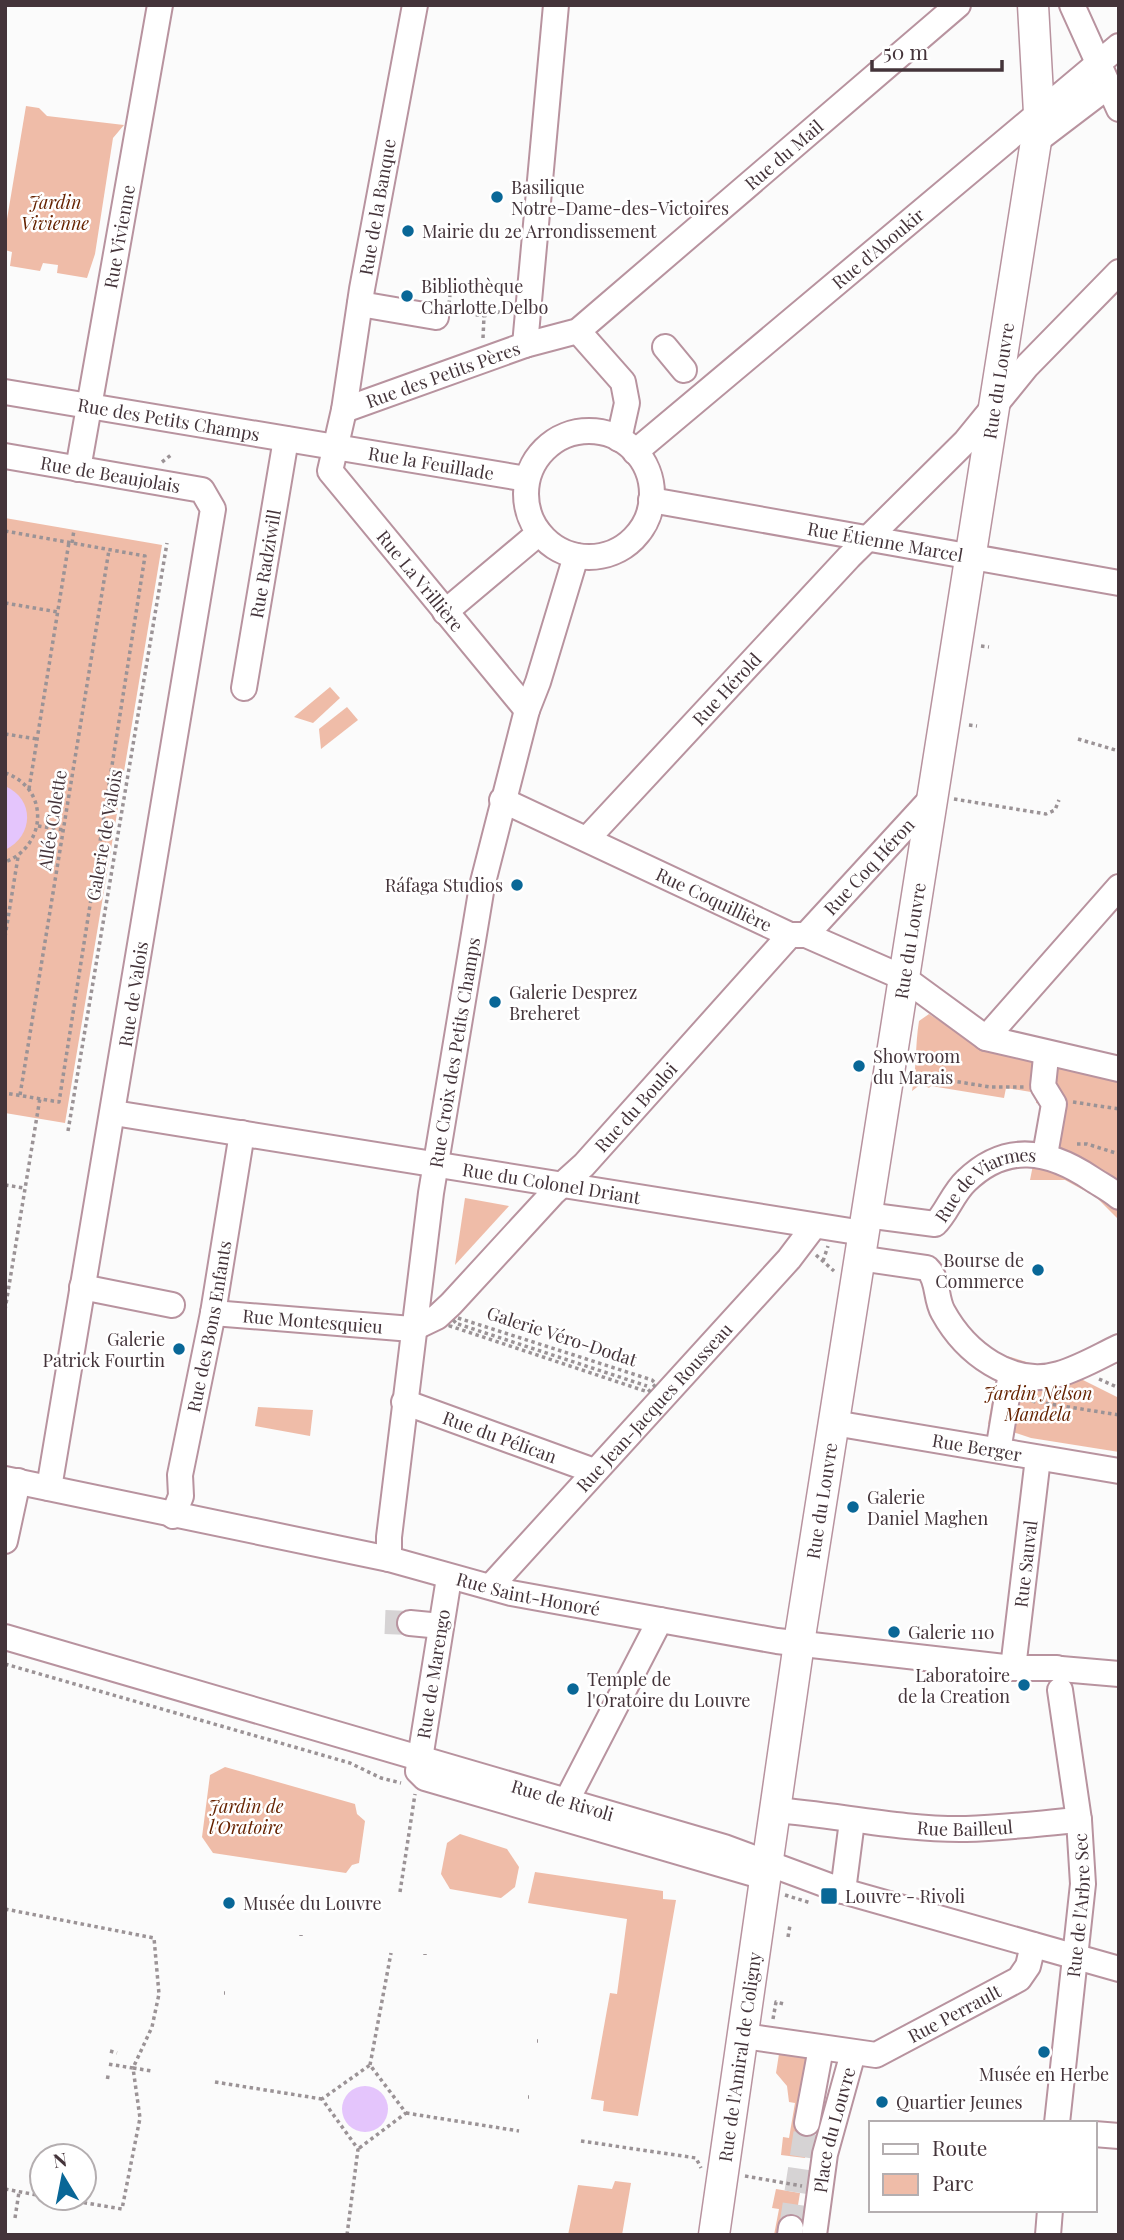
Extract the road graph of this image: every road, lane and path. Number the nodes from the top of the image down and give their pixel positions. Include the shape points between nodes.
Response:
1 (160, 5) edge
2 (415, 5) edge
3 (556, 5) edge
4 (958, 5) edge
5 (1033, 5) edge
6 (1072, 5) edge
7 (1119, 46) edge
8 (1096, 64) junction
9 (1107, 87) junction
10 (1119, 110) edge
11 (1037, 127) junction
12 (1119, 272) edge
13 (452, 276) dead end
14 (360, 304) junction
15 (519, 306) dead end
16 (484, 316) junction
17 (436, 317) dead end
18 (578, 331) junction
19 (482, 341) dead end
20 (525, 345) junction
21 (665, 347) dead end
22 (695, 383) junction
23 (5, 392) edge
24 (89, 406) junction
25 (344, 410) junction
26 (992, 411) junction
27 (286, 439) junction
28 (627, 445) junction
29 (334, 447) junction
30 (171, 455) dead end
31 (5, 456) edge
32 (161, 462) dead end
33 (78, 468) junction
34 (527, 479) junction
35 (210, 500) joint
36 (651, 500) junction
37 (74, 530) dead end
38 (6, 531) edge
39 (539, 533) junction
40 (5, 537) edge
41 (866, 540) junction
42 (70, 542) junction
43 (167, 543) dead end
44 (109, 550) junction
45 (576, 556) junction
46 (970, 557) junction
47 (1119, 583) edge
48 (5, 603) edge
49 (58, 612) junction
50 (445, 612) junction
51 (981, 646) dead end
52 (989, 647) dead end
53 (244, 688) dead end
54 (527, 710) junction
55 (970, 725) dead end
56 (977, 726) dead end
57 (5, 734) edge
58 (37, 739) junction
59 (1078, 739) dead end
60 (1119, 751) edge
61 (5, 773) edge
62 (29, 789) junction
63 (941, 799) junction
64 (502, 800) junction
65 (1059, 800) dead end
66 (38, 826) junction
67 (65, 830) junction
68 (587, 839) junction
69 (18, 857) junction
70 (5, 862) edge
71 (1119, 887) edge
72 (8, 903) edge
73 (798, 935) junction
74 (5, 937) edge
75 (904, 978) junction
76 (986, 1038) junction
77 (1046, 1057) dead end
78 (1119, 1069) edge
79 (916, 1075) dead end
80 (1047, 1092) junction
81 (5, 1093) edge
82 (20, 1095) junction
83 (40, 1098) junction
84 (1119, 1110) edge
85 (114, 1112) junction
86 (68, 1131) dead end
87 (242, 1133) junction
88 (1077, 1144) dead end
89 (1119, 1154) edge
90 (1045, 1155) junction
91 (436, 1164) junction
92 (557, 1184) junction
93 (5, 1185) edge
94 (25, 1188) junction
95 (1119, 1197) edge
96 (511, 1216) dead end
97 (821, 1235) junction
98 (858, 1245) junction
99 (810, 1251) dead end
100 (480, 1261) dead end
101 (823, 1261) junction
102 (82, 1287) junction
103 (172, 1305) dead end
104 (5, 1310) edge
105 (213, 1313) junction
106 (453, 1322) dead end
107 (413, 1324) junction
108 (1119, 1347) edge
109 (1006, 1380) junction
110 (1104, 1381) dead end
111 (652, 1388) dead end
112 (1119, 1388) edge
113 (404, 1402) junction
114 (1119, 1415) edge
115 (1047, 1418) dead end
116 (1068, 1420) dead end
117 (834, 1423) junction
118 (1000, 1439) dead end
119 (1038, 1458) junction
120 (594, 1471) junction
121 (1119, 1471) edge
122 (12, 1480) edge
123 (50, 1488) junction
124 (173, 1516) junction
125 (5, 1541) edge
126 (389, 1559) junction
127 (449, 1578) junction
128 (491, 1586) junction
129 (660, 1620) junction
130 (410, 1623) tunnel mouth
131 (441, 1626) junction
132 (5, 1637) edge
133 (799, 1643) junction
134 (5, 1664) edge
135 (1013, 1668) junction
136 (1119, 1674) edge
137 (1059, 1676) junction
138 (415, 1775) junction
139 (567, 1800) junction
140 (775, 1810) junction
141 (856, 1817) junction
142 (1079, 1820) junction
143 (766, 1870) junction
144 (843, 1891) junction
145 (400, 1892) dead end
146 (5, 1909) edge
147 (790, 1925) dead end
148 (788, 1937) dead end
149 (1033, 1945) junction
150 (391, 1953) dead end
151 (1074, 1964) junction
152 (1119, 1969) edge
153 (784, 2004) dead end
154 (773, 2019) dead end
155 (744, 2036) junction
156 (821, 2048) junction
157 (110, 2051) dead end
158 (117, 2053) dead end
159 (853, 2053) junction
160 (108, 2064) dead end
161 (370, 2065) junction
162 (133, 2068) junction
163 (152, 2071) dead end
164 (106, 2077) dead end
165 (113, 2078) dead end
166 (215, 2082) dead end
167 (322, 2099) junction
168 (406, 2113) junction
169 (1057, 2121) edge
170 (807, 2123) tunnel mouth
171 (519, 2131) dead end
172 (1096, 2134) edge
173 (1119, 2136) edge
174 (581, 2141) dead end
175 (358, 2149) junction
176 (701, 2170) dead end
177 (749, 2178) dead end
178 (807, 2187) dead end
179 (5, 2189) edge
180 (19, 2192) junction
181 (28, 2194) edge
182 (98, 2205) edge
183 (1050, 2212) edge
184 (15, 2218) dead end
185 (799, 2233) edge
186 (346, 2235) edge
187 (714, 2235) edge
188 (1048, 2235) edge

1 - 24 street, Rue Vivienne
2 - 14 street, Rue de la Banque
3 - 20 street
4 - 18 street, Rue du Mail
5 - 11 main road, Rue du Louvre
6 - 8 street
7 - 8 street, Rue d'Aboukir
8 - 9 street
8 - 11 street, Rue d'Aboukir
9 - 10 street
9 - 11 street
11 - 22 street, Rue d'Aboukir
11 - 26 main road, Rue du Louvre
12 - 26 street, Rue Hérold via 1027,366
13 - 16 path via 448,311
14 - 17 street
14 - 25 street, Rue de la Banque
15 - 16 path
16 - 19 path
18 - 20 street, Rue des Petits Pères
18 - 28 street via 623,382
20 - 25 street, Rue des Petits Pères
21 - 22 street
22 - 28 street, Rue d'Aboukir
23 - 24 street, Rue des Petits Champs
24 - 27 street, Rue des Petits Champs
24 - 33 street, Rue Vivienne
25 - 29 street, Rue des Petits Pères
26 - 41 street, Rue Hérold
26 - 46 main road, Rue du Louvre
27 - 29 street, Rue des Petits Champs
27 - 53 street, Rue Radziwill
28 - 34 street via 597,432 579,432 542,452
28 - 36 street via 649,476
29 - 34 street, Rue la Feuillade
29 - 50 street, Rue La Vrillière via 330,471
30 - 32 path
31 - 33 street, Rue de Beaujolais
33 - 35 street, Rue de Beaujolais via 202,490
34 - 39 street via 528,511
35 - 85 street, Rue de Valois via 212,525
36 - 41 street, Rue Étienne Marcel
36 - 45 street via 646,519 631,540 604,555
37 - 42 path
38 - 40 path
38 - 42 path
39 - 45 street via 558,549
39 - 50 street
41 - 46 street, Rue Étienne Marcel
41 - 68 street, Rue Hérold
42 - 44 path
42 - 49 path
43 - 86 path, Galerie de Valois
44 - 67 path, Allée Colette
44 - 83 path via 145,555 59,1102
45 - 54 street, Rue Croix des Petits Champs
46 - 47 street, Rue Étienne Marcel
46 - 63 main road, Rue du Louvre
48 - 49 path
49 - 58 path
50 - 54 street, Rue La Vrillière
51 - 52 path
54 - 64 street, Rue Croix des Petits Champs
55 - 56 path
57 - 58 path
58 - 62 path
59 - 60 path
61 - 62 path
62 - 66 path via 39,810
63 - 65 path via 1046,814 1055,810
63 - 73 street, Rue Coq Héron
63 - 75 main road, Rue du Louvre
64 - 68 street, Rue Coquillière
64 - 91 street, Rue Croix des Petits Champs via 482,886
66 - 67 path
66 - 69 path via 33,841
67 - 82 path, Allée Colette
68 - 73 street, Rue Coquillière
69 - 70 path
69 - 72 path
71 - 76 street
72 - 74 path
73 - 75 street, Rue Coquillière
73 - 92 street, Rue du Bouloi
75 - 76 street, Rue Coquillière
75 - 98 main road, Rue du Louvre
76 - 78 street, Rue Coquillière
77 - 80 street
79 - 80 path
80 - 84 path
80 - 90 street via 1054,1104
81 - 82 path
82 - 83 path
83 - 94 path
85 - 87 street, Rue du Colonel Driant
85 - 102 street, Rue de Valois
87 - 91 street, Rue du Colonel Driant
87 - 105 street, Rue des Bons Enfants
88 - 89 path
90 - 95 street, Rue de Viarmes via 1079,1170
90 - 98 street, Rue de Viarmes via 1020,1152 992,1162 968,1179 939,1221
91 - 92 street, Rue du Colonel Driant
91 - 107 street, Rue Croix des Petits Champs
92 - 97 street, Rue du Colonel Driant
92 - 100 street
92 - 107 street, Rue du Bouloi via 451,1304 437,1317
93 - 94 path
94 - 104 path
96 - 107 street
97 - 98 street, Rue du Colonel Driant
97 - 101 path
97 - 120 street, Rue Jean-Jacques Rousseau via 789,1259
98 - 101 path
98 - 109 street via 927,1268 935,1277 938,1304 956,1332
98 - 117 main road, Rue du Louvre
99 - 101 path
102 - 103 street
102 - 123 street, Rue de Valois
105 - 107 street, Rue Montesquieu
105 - 124 street, Rue des Bons Enfants via 180,1475 181,1496
106 - 111 path, Galerie Véro-Dodat
107 - 113 street, Rue Croix des Petits Champs
108 - 109 street via 1058,1375
109 - 114 path
109 - 118 street
110 - 112 path
113 - 120 street, Rue du Pélican
113 - 126 street, Rue Croix des Petits Champs
115 - 116 path
117 - 119 street, Rue Berger
117 - 133 main road, Rue du Louvre
119 - 121 street, Rue Berger
119 - 135 street, Rue Sauval
120 - 128 street, Rue Jean-Jacques Rousseau
122 - 123 street, Rue Saint-Honoré
122 - 125 street
123 - 124 street, Rue Saint-Honoré
124 - 126 street, Rue Saint-Honoré
126 - 127 street, Rue Saint-Honoré
127 - 128 street, Rue Saint-Honoré
127 - 131 street, Rue de Marengo
128 - 129 street, Rue Saint-Honoré
129 - 133 street, Rue Saint-Honoré
129 - 139 street
130 - 131 street
131 - 138 street, Rue de Marengo
132 - 138 street, Rue de Rivoli
133 - 135 street, Rue Saint-Honoré
133 - 140 main road, Rue du Louvre
134 - 138 path via 350,1763 381,1778
135 - 137 street, Rue Saint-Honoré
136 - 137 street, Rue Saint-Honoré
137 - 142 street, Rue de l'Arbre Sec
138 - 139 street, Rue de Rivoli
138 - 143 street, Rue de Rivoli
138 - 145 path
139 - 143 street, Rue de Rivoli
140 - 141 street, Rue Bailleul
140 - 143 main road, Rue du Louvre
141 - 142 street, Rue Bailleul via 965,1829
141 - 144 street
142 - 151 street, Rue de l'Arbre Sec via 1083,1884
143 - 144 street, Rue de Rivoli
143 - 155 main road, Rue de l'Amiral de Coligny
144 - 149 street, Rue de Rivoli
146 - 162 path via 154,1938 159,1994 152,2027
147 - 148 path
149 - 151 street, Rue de Rivoli
149 - 159 street, Rue Perrault via 1019,1979 876,2055
150 - 161 path
151 - 152 street, Rue de Rivoli
151 - 169 street, Rue de l'Arbre Sec
153 - 154 path via 776,2003
155 - 156 street, Place du Louvre
155 - 187 main road, Rue de l'Amiral de Coligny
156 - 159 street, Place du Louvre
156 - 170 street
157 - 158 path
159 - 185 street, Place du Louvre
160 - 162 path
161 - 167 path
161 - 168 path
162 - 163 path
162 - 182 path via 140,2118 122,2209
164 - 165 path
166 - 167 path
167 - 175 path
168 - 171 path
168 - 175 path
172 - 173 street
174 - 176 path via 695,2158
175 - 186 path
177 - 178 path, Place du Louvre
179 - 180 path
180 - 181 path
180 - 184 path
183 - 188 street

